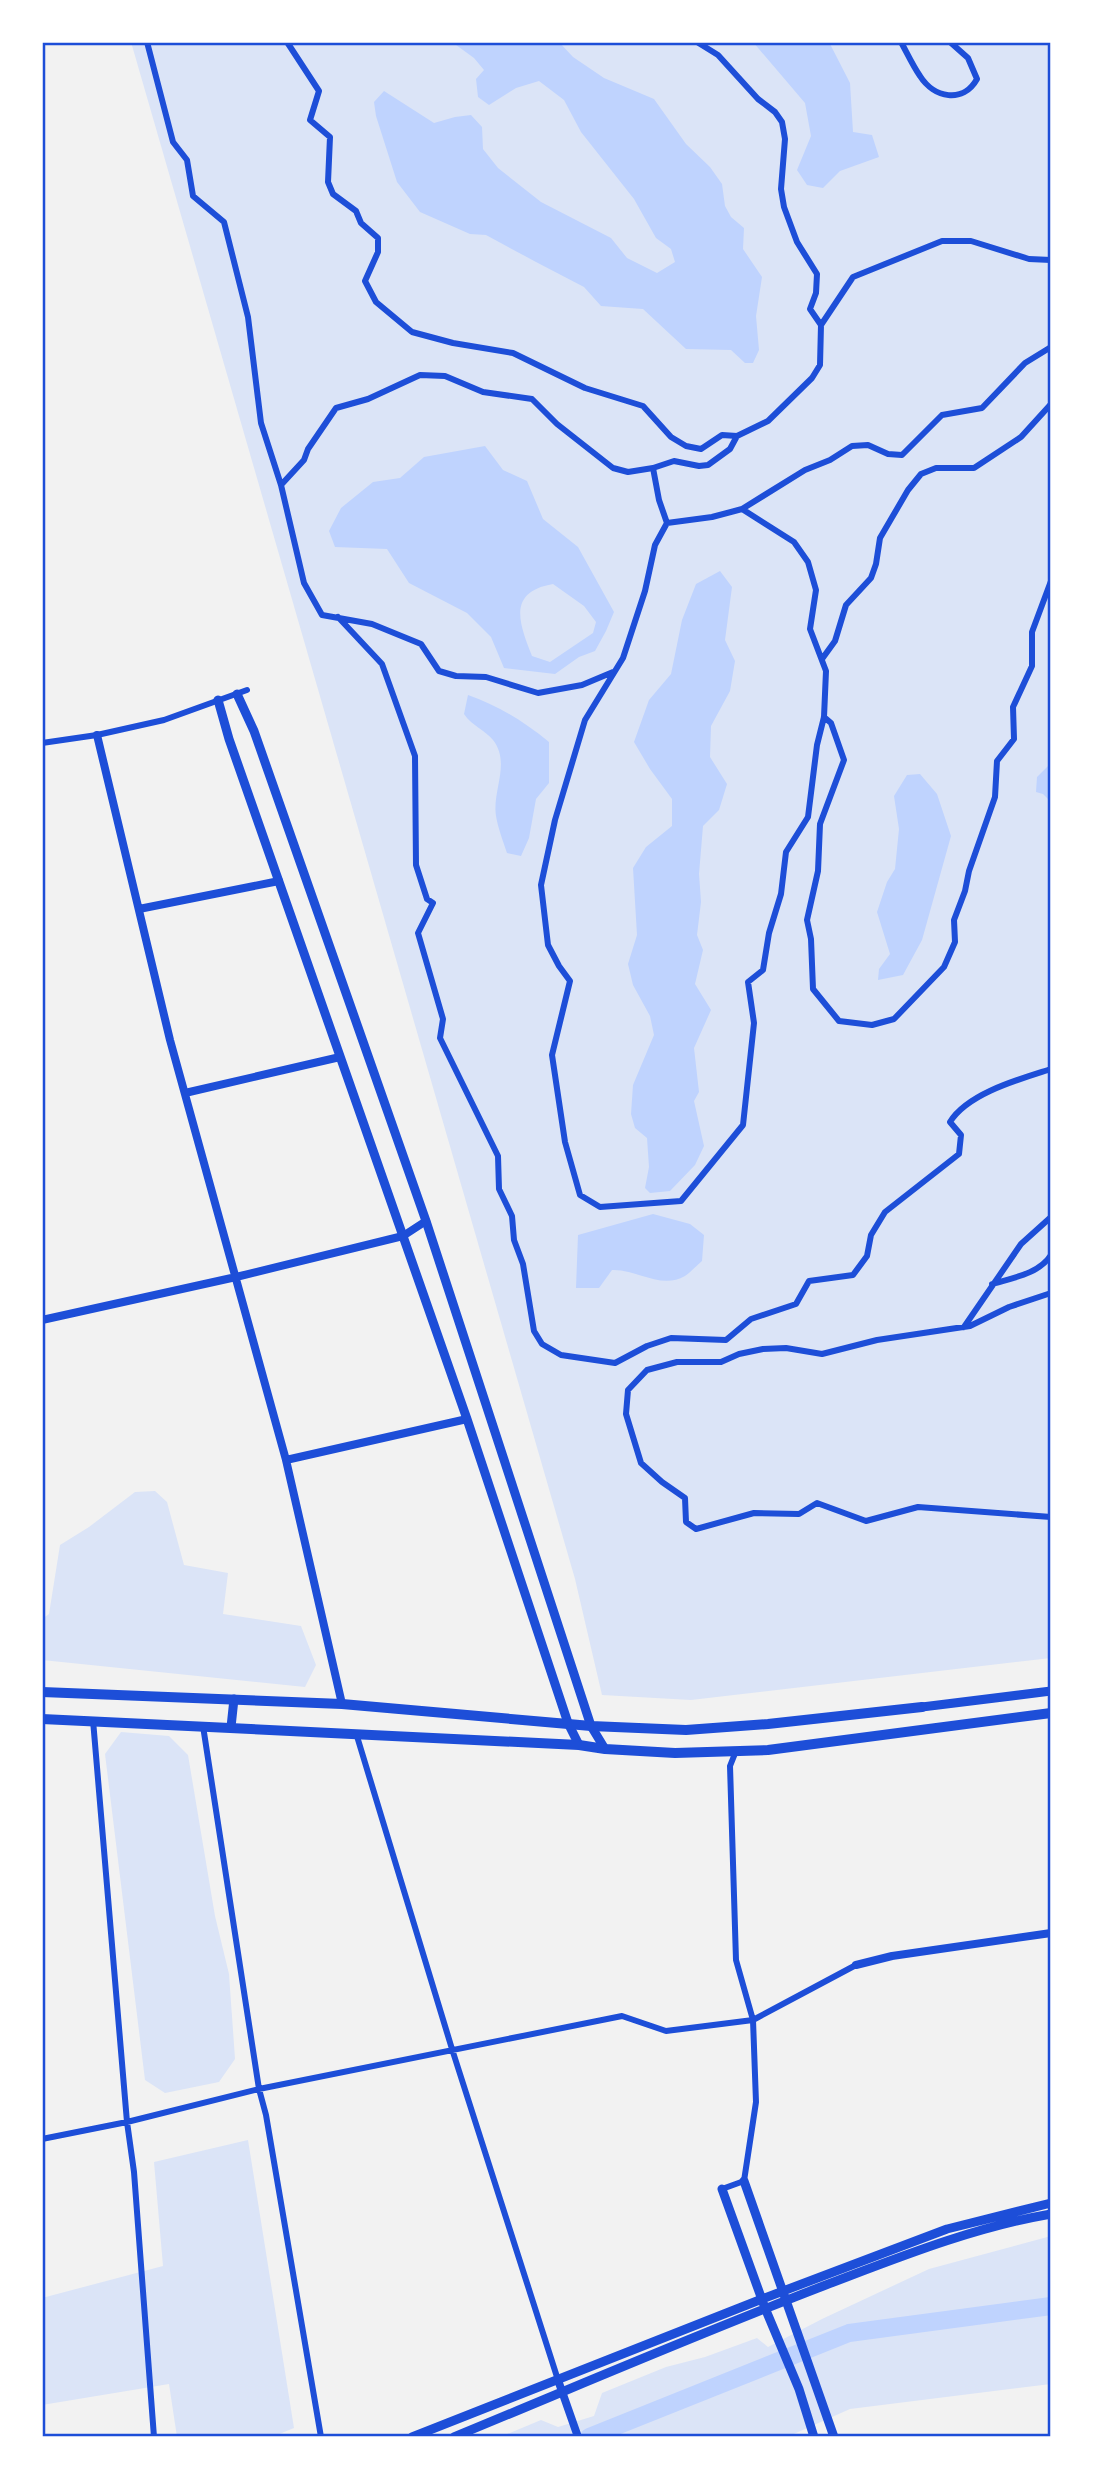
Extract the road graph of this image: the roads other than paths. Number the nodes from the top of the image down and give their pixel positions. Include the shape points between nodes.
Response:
1 (148, 42) edge
2 (287, 42) edge
3 (697, 42) edge
4 (901, 42) edge
5 (950, 42) edge
6 (1051, 260) edge
7 (821, 325) junction
8 (1051, 347) edge
9 (1051, 404) edge
10 (737, 436) junction
11 (653, 468) junction
12 (281, 485) junction
13 (742, 509) junction
14 (667, 523) junction
15 (1051, 581) edge
16 (338, 617) junction
17 (822, 659) junction
18 (613, 672) junction
19 (247, 690) dead end
20 (237, 694) junction
21 (218, 700) junction
22 (824, 717) junction
23 (97, 735) junction
24 (42, 743) edge
25 (279, 881) junction
26 (139, 909) junction
27 (340, 1057) junction
28 (1051, 1069) edge
29 (185, 1093) junction
30 (1051, 1217) edge
31 (426, 1222) junction
32 (403, 1236) junction
33 (1051, 1255) edge
34 (236, 1276) junction
35 (992, 1284) junction
36 (1051, 1293) edge
37 (42, 1320) edge
38 (964, 1327) junction
39 (467, 1419) junction
40 (286, 1460) junction
41 (1051, 1517) edge
42 (45, 1691) edge
43 (1051, 1691) edge
44 (234, 1699) junction
45 (342, 1704) junction
46 (922, 1707) joint
47 (1051, 1713) edge
48 (42, 1719) edge
49 (93, 1720) junction
50 (568, 1723) junction
51 (203, 1726) junction
52 (592, 1726) junction
53 (231, 1727) junction
54 (356, 1733) junction
55 (579, 1745) junction
56 (605, 1749) junction
57 (736, 1751) junction
58 (1051, 1933) edge
59 (856, 1965) joint
60 (753, 2020) junction
61 (452, 2049) junction
62 (259, 2089) junction
63 (127, 2122) junction
64 (42, 2139) edge
65 (744, 2181) junction
66 (722, 2189) joint
67 (1051, 2203) edge
68 (1051, 2214) edge
69 (784, 2296) junction
70 (764, 2304) junction
71 (558, 2380) junction
72 (562, 2392) junction
73 (154, 2437) edge
74 (321, 2437) edge
75 (412, 2437) edge
76 (454, 2437) edge
77 (578, 2437) edge
78 (814, 2437) edge
79 (834, 2437) edge

1 - 12 street via 173,142 187,160 193,196 223,222 248,317 261,423
2 - 10 street via 318,91 310,120 330,138 328,182 333,194 356,211 361,223 378,238 379,252 365,281 376,302 412,332 513,353 585,388 643,406 671,437 686,446 701,449 722,435
3 - 7 street via 718,55 782,122 785,139 780,189 797,242 817,274 810,309
4 - 5 street via 921,79 941,93 957,96 971,89 977,79 968,58
6 - 7 street via 1029,259 971,242 942,241 853,277
7 - 10 street via 820,365 812,378 768,421
8 - 13 street via 1025,363 982,408 942,415 902,455 868,445 852,446
9 - 17 street via 1021,437 974,468 936,468 921,474 880,538 871,579 846,605 835,641
10 - 11 street via 730,449 708,465 674,461
11 - 12 street via 628,472 613,468 532,399 483,392 445,376 421,375 336,408 304,460
11 - 14 street
12 - 16 street via 304,583 322,615
13 - 14 street
13 - 17 street via 794,542 808,562 816,590 810,629
14 - 18 street via 655,545 623,658
15 - 22 street via 1032,632 1032,666 1013,707 1014,739 997,761 995,797 954,920 955,942 944,967 920,994 894,1019 872,1025 839,1021 813,989 807,920 818,870 820,824 844,760 831,723
16 - 18 street via 372,624 421,645 439,671 486,677 538,693 582,685
16 - 28 street via 382,664 415,756 416,865 427,899 433,903 418,933 443,1019 440,1038 498,1156 499,1189 512,1216 534,1331 542,1344 561,1355 614,1363 671,1338 726,1339 751,1319 796,1304 808,1281 853,1275 867,1256 871,1235 885,1212 959,1154 961,1135 950,1122 957,1111 1007,1083
17 - 22 street via 826,671
18 - 22 street via 585,720 541,885 548,945 570,981 552,1055 565,1142 580,1195 600,1207 681,1201 743,1125 754,1023 748,982 763,970 786,852 808,817
19 - 20 street
20 - 21 street
20 - 31 main road via 254,731
21 - 23 street via 164,720
21 - 25 main road
23 - 24 street
23 - 26 street
25 - 26 street
25 - 27 main road
26 - 29 street
27 - 29 street
27 - 32 main road
29 - 34 street
30 - 35 street via 1021,1244
31 - 32 street
31 - 52 main road
32 - 34 street
32 - 39 main road
33 - 35 street via 1023,1275
34 - 37 street
34 - 40 street
35 - 38 street
36 - 38 street
38 - 41 street via 822,1354 763,1349 721,1362 677,1362 647,1370 628,1391 626,1414 641,1463 685,1498 686,1522 696,1529 754,1513 799,1514 817,1503 866,1521 918,1507
39 - 40 street
39 - 50 main road
40 - 45 street
42 - 44 main road
43 - 46 main road
44 - 45 main road
44 - 53 main road
45 - 50 main road
46 - 52 main road via 686,1730
47 - 57 main road
48 - 49 main road
49 - 51 main road
49 - 63 street
50 - 52 main road
50 - 55 main road
51 - 53 main road
51 - 62 street
52 - 56 main road
53 - 54 main road
54 - 55 main road
54 - 61 street
55 - 56 main road
56 - 57 main road
57 - 60 street via 730,1766 736,1959
58 - 59 street
59 - 60 street
60 - 61 street via 666,2031 622,2015
60 - 65 street via 756,2102
61 - 62 street
61 - 71 street
62 - 63 street
62 - 74 street
63 - 64 street
63 - 73 street
65 - 66 street
65 - 69 main road
66 - 70 main road
67 - 69 main road via 947,2229
68 - 69 main road via 940,2242
69 - 70 main road
69 - 79 main road
70 - 71 main road
70 - 72 main road
70 - 78 main road
71 - 72 street
71 - 75 main road
72 - 76 main road
72 - 77 street

